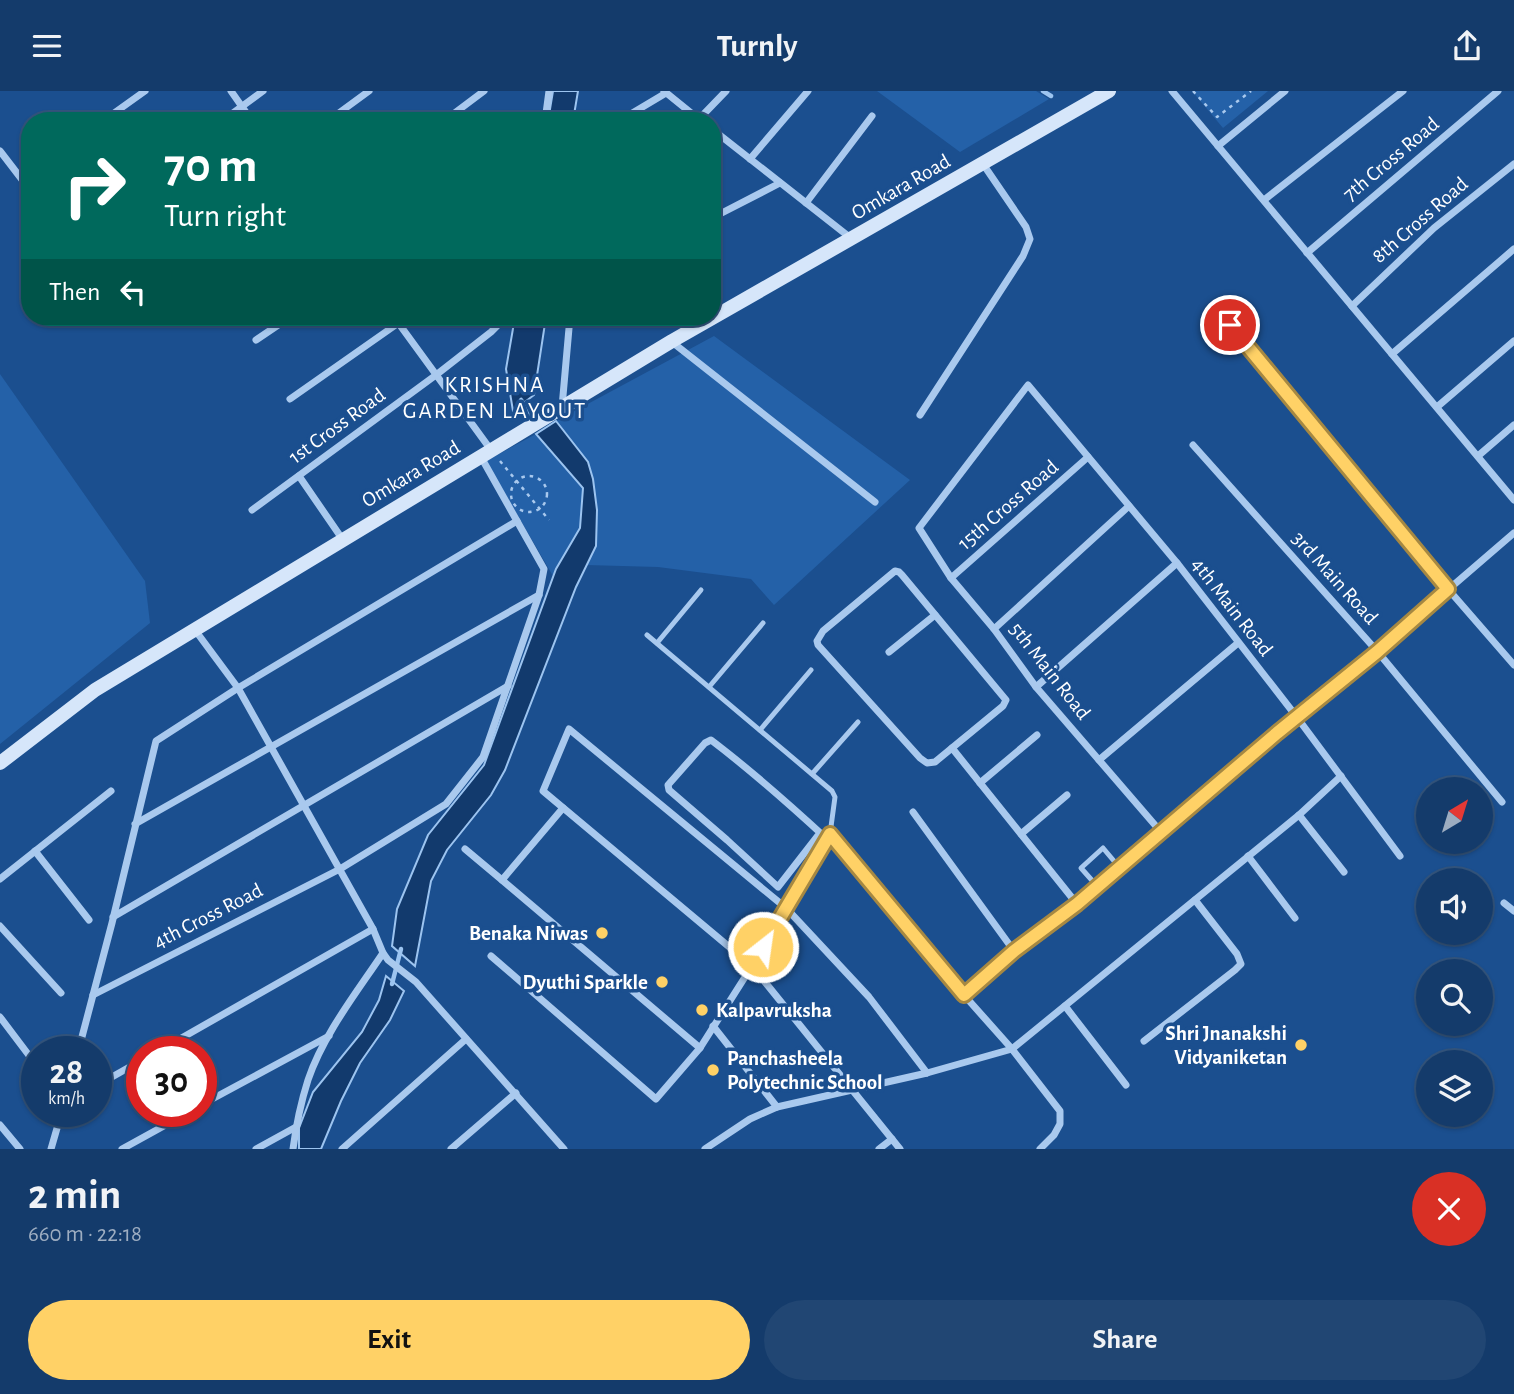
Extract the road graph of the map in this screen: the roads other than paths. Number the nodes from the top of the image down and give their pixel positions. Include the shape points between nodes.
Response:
1 (145, 91) edge
2 (230, 91) edge
3 (262, 91) edge
4 (369, 91) edge
5 (484, 91) edge
6 (550, 91) edge
7 (726, 91) edge
8 (808, 91) edge
9 (1110, 91) edge
10 (1172, 91) edge
11 (1284, 91) edge
12 (1403, 91) edge
13 (1498, 91) edge
14 (665, 92) edge
15 (242, 107) junction
16 (116, 112) edge
17 (235, 112) edge
18 (246, 112) edge
19 (340, 112) edge
20 (456, 112) edge
21 (546, 112) edge
22 (633, 112) edge
23 (690, 112) edge
24 (707, 112) edge
25 (872, 116) dead end
26 (721, 139) edge
27 (1218, 146) junction
28 (0, 151) edge
29 (750, 159) junction
30 (983, 164) junction
31 (1514, 164) edge
32 (21, 178) edge
33 (780, 183) junction
34 (1264, 200) junction
35 (806, 203) junction
36 (721, 213) edge
37 (852, 239) junction
38 (1514, 249) edge
39 (1307, 253) junction
40 (1214, 305) dead end
41 (1352, 306) junction
42 (721, 313) edge
43 (276, 326) edge
44 (389, 326) edge
45 (401, 326) edge
46 (497, 326) edge
47 (569, 326) edge
48 (698, 326) edge
49 (256, 340) dead end
50 (672, 341) junction
51 (1514, 341) edge
52 (1392, 354) junction
53 (436, 375) junction
54 (290, 399) dead end
55 (1437, 407) junction
56 (557, 410) junction
57 (920, 415) dead end
58 (1514, 425) edge
59 (1193, 445) dead end
60 (486, 454) junction
61 (1478, 456) junction
62 (1088, 457) junction
63 (299, 476) junction
64 (1514, 500) edge
65 (875, 502) dead end
66 (1129, 506) junction
67 (252, 510) dead end
68 (517, 521) junction
69 (919, 528) joint
70 (1514, 533) edge
71 (343, 540) junction
72 (1177, 563) junction
73 (951, 578) junction
74 (1448, 589) junction
75 (701, 590) dead end
76 (539, 595) junction
77 (935, 615) junction
78 (763, 623) dead end
79 (993, 629) junction
80 (195, 630) junction
81 (647, 635) dead end
82 (657, 643) junction
83 (1238, 643) junction
84 (889, 652) dead end
85 (1377, 652) junction
86 (1514, 665) edge
87 (811, 670) dead end
88 (508, 686) junction
89 (709, 687) junction
90 (1036, 687) junction
91 (238, 688) junction
92 (1296, 716) junction
93 (858, 722) dead end
94 (760, 730) junction
95 (1037, 735) dead end
96 (271, 747) junction
97 (952, 748) junction
98 (1099, 760) junction
99 (0, 763) edge
100 (812, 774) junction
101 (1341, 776) junction
102 (980, 783) junction
103 (111, 791) dead end
104 (1067, 795) dead end
105 (1502, 802) dead end
106 (304, 806) junction
107 (563, 808) junction
108 (913, 812) dead end
109 (1299, 815) junction
110 (135, 824) junction
111 (1161, 831) junction
112 (820, 833) junction
113 (1021, 834) junction
114 (829, 837) junction
115 (465, 849) dead end
116 (35, 851) junction
117 (1248, 856) junction
118 (1401, 856) dead end
119 (1119, 867) junction
120 (340, 869) junction
121 (1344, 872) dead end
122 (0, 879) edge
123 (502, 880) junction
124 (1097, 886) junction
125 (1195, 900) junction
126 (1077, 904) junction
127 (1504, 904) dead end
128 (786, 908) junction
129 (1514, 911) edge
130 (113, 917) junction
131 (1294, 918) dead end
132 (89, 920) dead end
133 (0, 926) edge
134 (373, 929) junction
135 (1014, 951) junction
136 (386, 956) junction
137 (491, 956) dead end
138 (752, 966) junction
139 (61, 993) dead end
140 (93, 995) junction
141 (964, 995) junction
142 (1065, 1006) junction
143 (0, 1017) edge
144 (713, 1026) junction
145 (329, 1035) junction
146 (82, 1036) edge
147 (185, 1036) edge
148 (466, 1038) junction
149 (1144, 1041) dead end
150 (21, 1045) edge
151 (699, 1048) junction
152 (1012, 1049) junction
153 (927, 1073) junction
154 (1126, 1086) dead end
155 (853, 1090) junction
156 (516, 1093) junction
157 (217, 1096) edge
158 (777, 1107) junction
159 (0, 1125) edge
160 (57, 1127) edge
161 (162, 1127) edge
162 (296, 1127) junction
163 (892, 1139) junction
164 (20, 1149) edge
165 (51, 1149) edge
166 (122, 1149) edge
167 (256, 1149) edge
168 (293, 1149) edge
169 (342, 1149) edge
170 (451, 1149) edge
171 (564, 1149) edge
172 (705, 1149) edge
173 (879, 1149) edge
174 (900, 1149) edge
175 (1040, 1149) edge

1 - 16 street
2 - 15 street
3 - 15 street
4 - 19 street
5 - 20 street
6 - 21 street
7 - 24 street
8 - 29 street
9 - 30 street, Omkara Road
10 - 27 street
11 - 27 street
12 - 34 street
13 - 39 street, 7th Cross Road
14 - 22 street
14 - 23 street
15 - 17 street
15 - 18 street
25 - 35 street
26 - 29 street
27 - 34 street
28 - 32 street
29 - 33 street
30 - 37 street, Omkara Road
30 - 57 street via 1030,239
31 - 41 street, 8th Cross Road via 1434,228
33 - 35 street
33 - 36 street
34 - 39 street
35 - 37 street
37 - 42 street, Omkara Road
38 - 52 street
39 - 41 street
40 - 74 street
41 - 52 street
43 - 49 street
44 - 54 street
45 - 53 street, 4th Cross Road
46 - 53 street, 1st Cross Road
47 - 56 street
48 - 50 street, Omkara Road
50 - 56 street, Omkara Road
50 - 65 street
51 - 55 street
52 - 55 street
53 - 60 street, 4th Cross Road
53 - 63 street, 1st Cross Road
55 - 61 street
56 - 60 street, Omkara Road
58 - 61 street
59 - 85 street, 3rd Main Road
60 - 68 street, 4th Cross Road
60 - 71 street, Omkara Road
61 - 64 street
62 - 66 street, 4th Main Road
62 - 69 street, 4th Main Road via 1028,385
62 - 73 street, 15th Cross Road
63 - 67 street, 1st Cross Road
63 - 71 street
66 - 72 street, 4th Main Road
66 - 79 street
68 - 76 street, 4th Cross Road via 544,569
68 - 91 street
69 - 73 street, 5th Main Road
70 - 74 street
71 - 80 street, Omkara Road
72 - 83 street, 4th Main Road
72 - 90 street
73 - 79 street, 5th Main Road
74 - 85 street
74 - 86 street
75 - 82 lane
76 - 88 street, 4th Cross Road
76 - 96 street
77 - 84 street
77 - 97 street via 1006,699
77 - 97 street via 895,571 817,641 920,758 935,762
78 - 89 lane
79 - 90 street, 5th Main Road
80 - 91 street
80 - 99 street, Omkara Road via 96,690
81 - 82 lane
82 - 89 lane
83 - 92 street, 4th Main Road
83 - 98 street
85 - 92 street
85 - 105 street, 3rd Main Road
87 - 94 lane
88 - 106 street
88 - 120 street, 4th Cross Road via 483,757 446,803
89 - 94 lane
90 - 98 street, 5th Main Road
91 - 96 street
91 - 110 street via 156,740
92 - 101 street, 4th Main Road
92 - 111 street
93 - 100 lane
94 - 100 lane
95 - 102 street
96 - 106 street
96 - 110 street
97 - 102 street
98 - 111 street, 5th Main Road
100 - 114 lane via 835,797
101 - 109 street
101 - 118 street, 4th Main Road
102 - 113 street
103 - 116 street
104 - 113 street
106 - 120 street
106 - 130 street
107 - 123 street
107 - 128 street via 543,790 569,729
107 - 138 street
108 - 135 street
109 - 117 street
109 - 121 street
110 - 130 street
111 - 119 street
112 - 112 street via 711,740 668,785 778,887
112 - 114 street
113 - 126 street
114 - 128 street
114 - 141 street
115 - 123 street
116 - 122 street
116 - 132 street
117 - 125 street
117 - 131 street
119 - 124 street
119 - 124 lane via 1103,848 1081,868
120 - 134 street
120 - 140 street, 4th Cross Road
123 - 151 street
124 - 126 street
125 - 142 street
125 - 149 street via 1241,964
126 - 135 street
127 - 129 street
128 - 138 street
128 - 153 street via 869,997
130 - 140 street
133 - 139 street
134 - 136 street
134 - 147 street
135 - 141 street
136 - 145 street
136 - 148 street
137 - 151 street via 656,1099
138 - 144 street
138 - 155 street
140 - 146 street
141 - 152 street
142 - 152 street
142 - 154 street
143 - 150 street
144 - 151 street
144 - 158 street
145 - 157 street
145 - 162 street via 309,1079
148 - 156 street
148 - 169 street
152 - 153 street
152 - 175 street via 1060,1111 1060,1124
153 - 155 street
155 - 158 street
155 - 163 street
156 - 170 street
156 - 171 street
158 - 172 street
159 - 164 street
160 - 165 street
161 - 166 street
162 - 167 street
162 - 168 street
163 - 173 street
163 - 174 street

